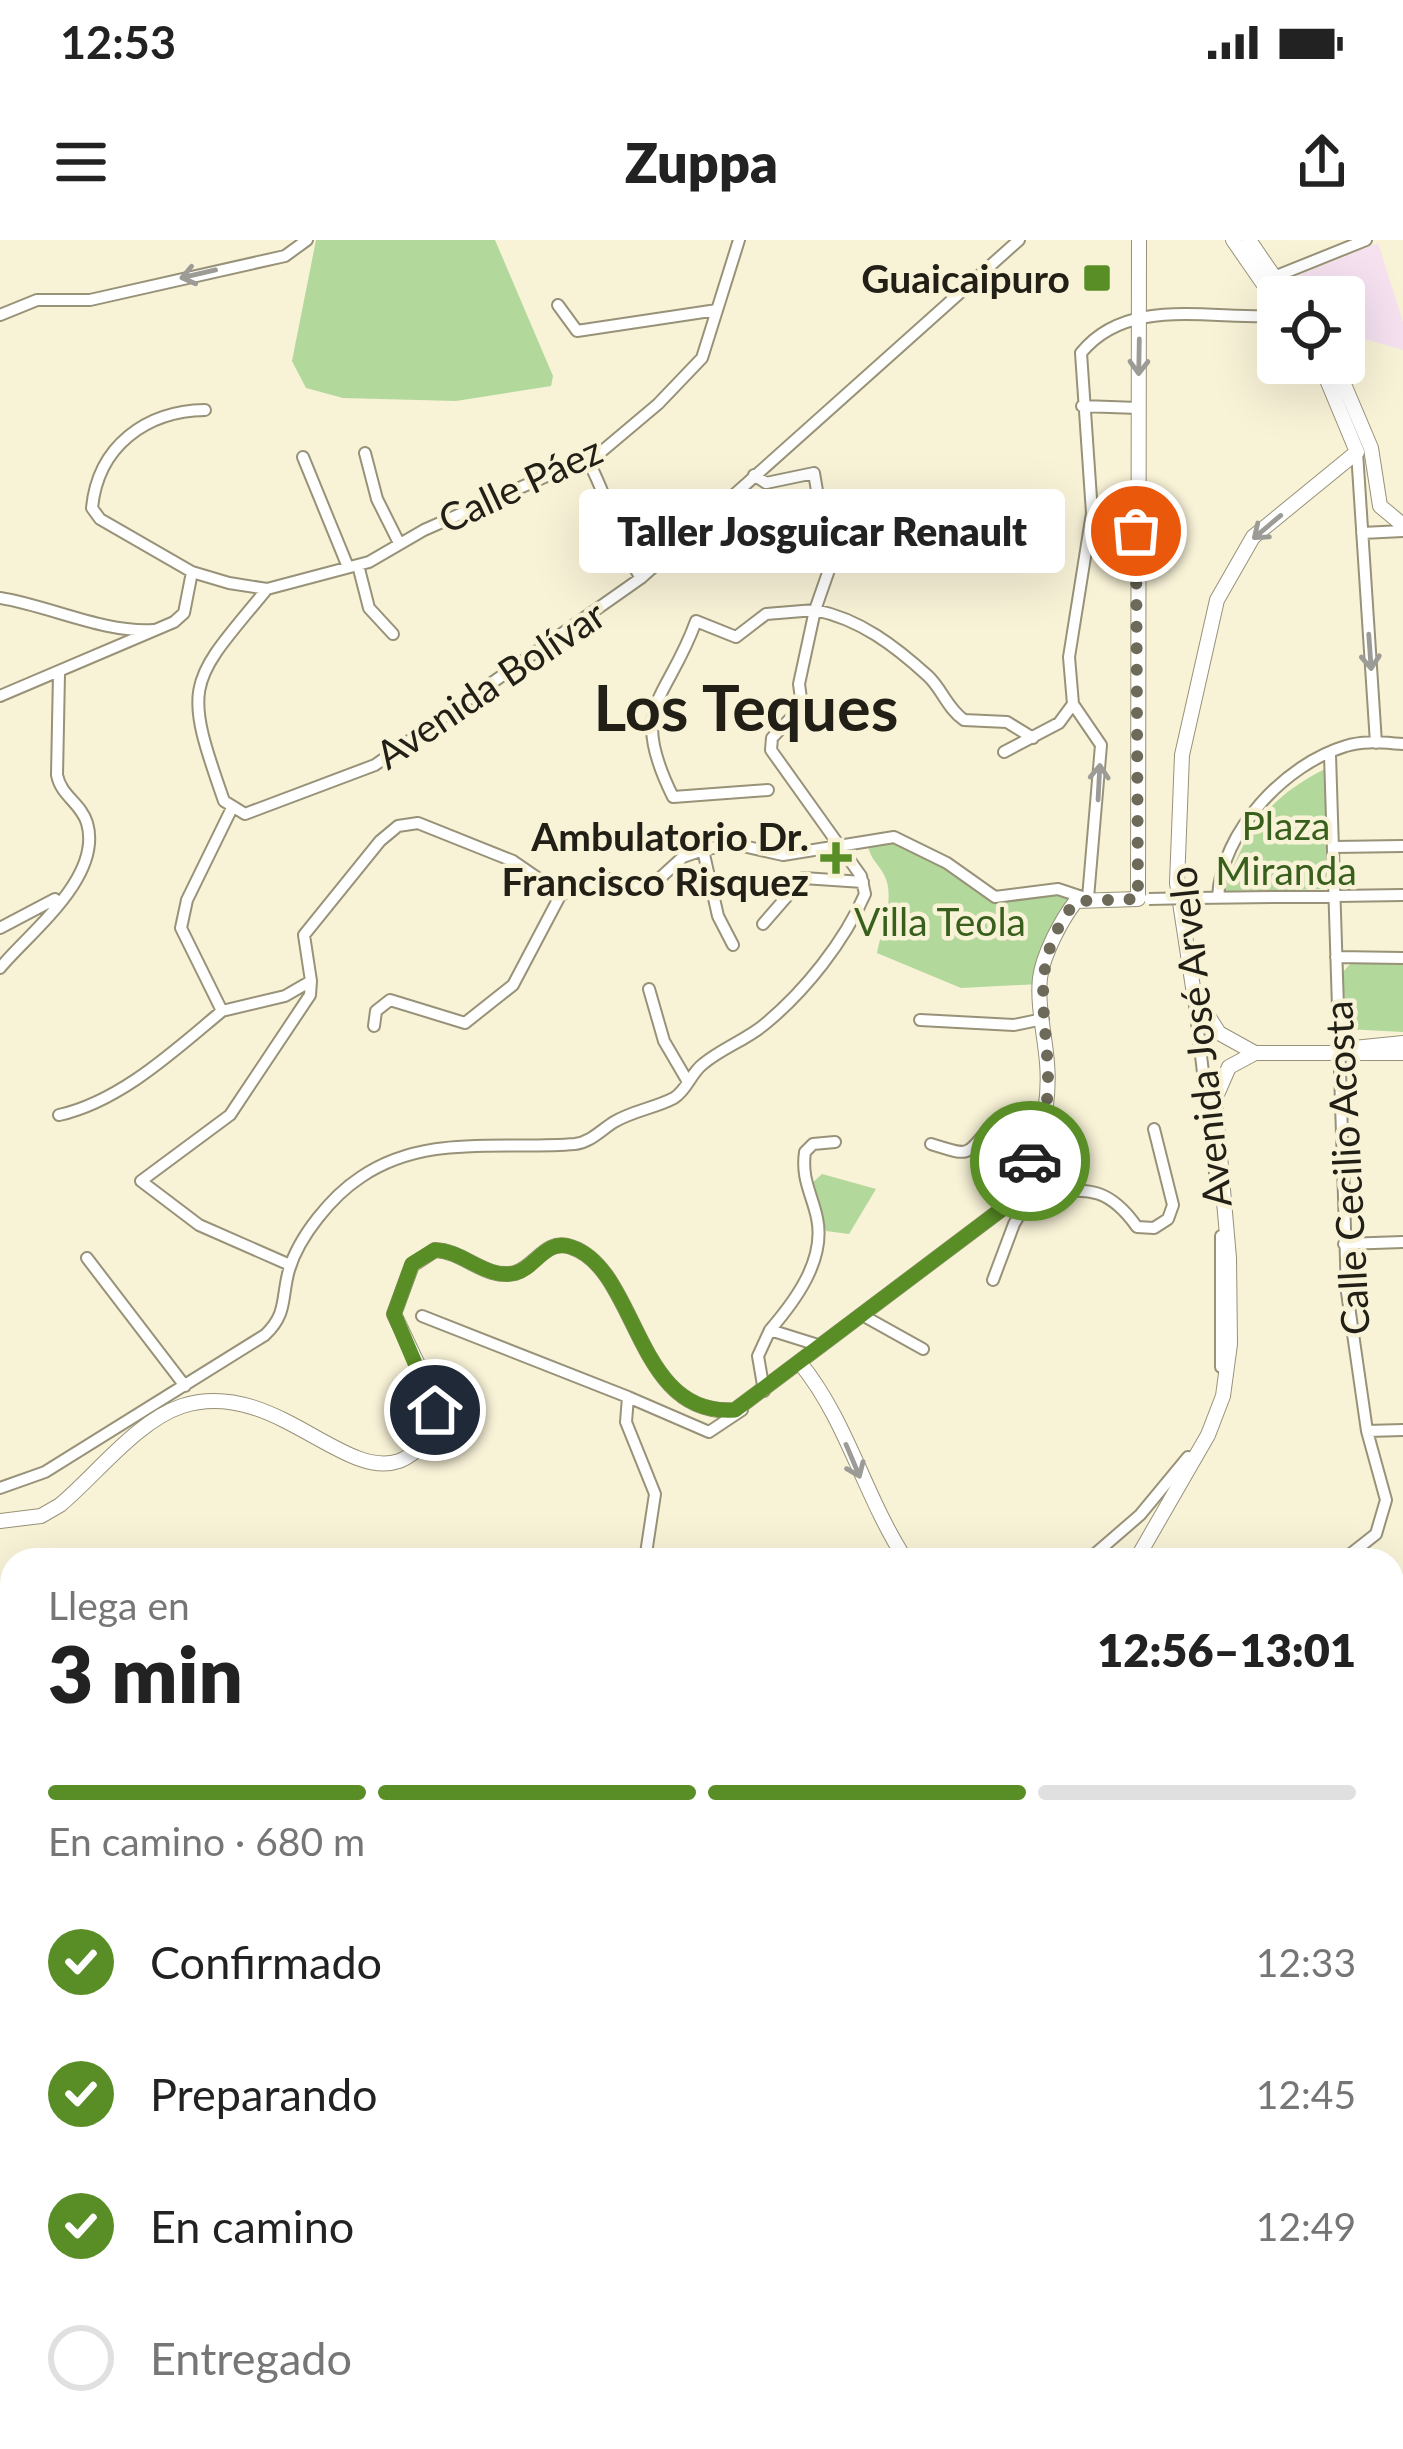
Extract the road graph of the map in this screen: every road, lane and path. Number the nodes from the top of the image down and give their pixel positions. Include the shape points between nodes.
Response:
1 (307, 240) edge
2 (739, 240) edge
3 (1019, 240) edge
4 (1138, 240) edge
5 (1233, 240) edge
6 (1249, 240) edge
7 (1366, 240) edge
8 (1258, 276) edge
9 (1273, 276) edge
10 (1276, 276) edge
11 (558, 305) dead end
12 (716, 310) junction
13 (0, 315) edge
14 (1139, 316) junction
15 (1257, 316) edge
16 (1329, 384) edge
17 (1344, 384) edge
18 (1082, 406) junction
19 (1138, 408) junction
20 (205, 410) dead end
21 (1357, 452) junction
22 (365, 453) dead end
23 (303, 457) dead end
24 (587, 458) junction
25 (754, 475) junction
26 (1403, 528) edge
27 (1362, 533) junction
28 (399, 543) junction
29 (353, 566) junction
30 (192, 572) junction
31 (641, 578) junction
32 (267, 589) junction
33 (0, 598) edge
34 (814, 610) junction
35 (157, 630) junction
36 (393, 634) dead end
37 (58, 674) junction
38 (0, 696) edge
39 (1073, 704) junction
40 (1033, 737) junction
41 (1376, 743) junction
42 (1403, 744) edge
43 (1004, 752) dead end
44 (1330, 754) junction
45 (768, 790) dead end
46 (231, 810) junction
47 (1403, 846) edge
48 (842, 848) junction
49 (1334, 848) junction
50 (703, 850) junction
51 (863, 882) junction
52 (65, 892) junction
53 (561, 894) junction
54 (1403, 895) edge
55 (1335, 896) junction
56 (1218, 897) junction
57 (1086, 898) junction
58 (1143, 899) junction
59 (763, 924) dead end
60 (0, 928) edge
61 (733, 945) dead end
62 (1336, 957) junction
63 (1403, 958) edge
64 (0, 968) edge
65 (310, 981) junction
66 (649, 989) dead end
67 (1194, 994) junction
68 (222, 1011) junction
69 (1043, 1019) junction
70 (920, 1020) dead end
71 (374, 1026) dead end
72 (1403, 1043) edge
73 (1339, 1051) junction
74 (1255, 1053) junction
75 (1403, 1053) edge
76 (688, 1082) junction
77 (59, 1114) dead end
78 (1154, 1130) dead end
79 (1038, 1136) junction
80 (836, 1142) dead end
81 (931, 1144) dead end
82 (1025, 1193) junction
83 (1403, 1242) edge
84 (1343, 1244) junction
85 (87, 1258) dead end
86 (290, 1265) junction
87 (993, 1280) dead end
88 (862, 1315) junction
89 (422, 1316) dead end
90 (770, 1330) junction
91 (821, 1346) junction
92 (923, 1349) dead end
93 (800, 1363) junction
94 (185, 1386) junction
95 (764, 1391) junction
96 (628, 1397) junction
97 (749, 1404) junction
98 (1403, 1430) edge
99 (1366, 1431) junction
100 (0, 1488) edge
101 (0, 1521) edge
102 (1132, 1523) junction
103 (1147, 1534) junction
104 (647, 1548) edge
105 (898, 1548) edge
106 (1102, 1548) edge
107 (1141, 1548) edge
108 (1358, 1548) edge

1 -> 13 street via 285,256 90,300 37,300
2 - 12 street, Calle Páez
3 - 25 street, Avenida Bolívar
4 - 14 street
5 - 8 street
6 - 9 street
7 - 10 street
11 - 12 street via 577,331
12 - 24 street, Calle Páez via 702,358
14 - 15 street
14 - 18 street via 1112,326 1081,353
14 -> 19 street
16 - 21 street
17 - 26 street via 1371,448 1380,506
18 - 19 street
18 - 39 street via 1092,513 1069,646
19 - 58 street
20 - 30 street via 136,426 103,473 92,508 127,538
21 - 27 street
21 -> 67 street, Avenida José Arvelo via 1253,537 1217,600 1178,788 1177,884
22 - 28 street via 376,500
23 - 29 street
24 - 28 street, Calle Páez
24 - 31 street
25 - 31 street, Avenida Bolívar
25 - 34 street via 766,483 814,473 830,567
26 - 27 street
27 -> 41 street
28 - 29 street, Calle Páez
29 - 32 street, Calle Páez
29 - 36 street via 369,608
30 - 32 street
30 - 35 street via 184,613
31 - 46 street, Avenida Bolívar via 375,765 245,814
32 - 46 street via 197,682 200,737
33 - 35 street via 123,631
34 - 40 street via 868,628 931,678 964,720 1007,722
34 - 45 street via 766,614 736,637 696,621 654,703 651,739 674,797
34 - 48 street via 802,706 772,738 771,750
35 - 37 street
37 - 38 street
37 - 52 street via 59,790 86,819 89,836
39 - 40 street
57 -> 39 street via 1101,745
40 - 43 street
41 - 42 street
41 - 44 street
44 - 49 street, Calle Cecilio Acosta
44 - 56 street via 1256,808 1231,849
46 - 68 street via 181,928
47 - 49 street
48 - 50 street via 783,855 734,844
48 - 51 street
48 - 57 street via 893,837 995,897 1058,889
49 - 55 street, Calle Cecilio Acosta
50 - 53 street via 648,889 609,879
50 - 61 street
51 - 59 street via 803,878
51 - 76 street via 862,900 836,945 798,990
52 - 60 street
52 - 64 street
53 - 65 street via 513,861 418,823 398,826 304,935
53 - 71 street via 513,985 465,1023 390,1000 376,1011
54 - 55 street
55 - 56 street
55 - 62 street, Calle Cecilio Acosta
56 - 58 street, bridge
57 - 58 street
57 - 69 street via 1071,907 1042,970
62 - 63 street
62 - 73 street, Calle Cecilio Acosta
65 - 68 street via 285,996
65 - 86 street via 310,995 230,1115 141,1180 199,1225
66 - 76 street via 664,1041
67 - 74 street via 1219,1033
67 - 102 street, Avenida José Arvelo via 1220,1215 1222,1359 1210,1418 1186,1461
68 - 77 street via 160,1063
69 - 70 street
69 - 79 street via 1047,1098
72 - 73 street
73 - 74 street
73 - 75 street
73 - 84 street, Calle Cecilio Acosta
74 - 103 street, Avenida José Arvelo via 1226,1071 1215,1100 1229,1277 1223,1396
76 - 86 street via 680,1095 588,1141 493,1142 395,1158 332,1202
78 - 82 street via 1173,1205 1154,1228 1137,1227 1122,1208 1086,1190
79 - 81 street via 989,1128 963,1154
79 - 82 street
80 - 90 street via 805,1153 818,1227 806,1285
82 - 87 street
82 - 88 street
83 - 84 street
84 - 99 street, Calle Cecilio Acosta
85 - 94 street
86 - 94 street via 279,1322
88 - 91 street
88 - 92 street
89 - 96 street
90 - 91 street
90 - 95 street via 758,1356
91 - 93 street
93 - 95 street
93 -> 105 street
94 - 100 street via 45,1472
95 - 97 street
96 - 97 street via 709,1432
96 - 104 street via 626,1422 655,1494
97 - 101 street via 722,1411 695,1404 663,1379 595,1262 571,1246 554,1246 530,1266 499,1274 435,1250 412,1264 394,1314 435,1410 429,1440 400,1461 360,1460 289,1418 216,1396 176,1408 41,1516
98 - 99 street
99 - 108 street, Calle Cecilio Acosta via 1384,1514
102 - 103 street
102 - 106 street, Avenida José Arvelo
103 - 107 street, Avenida José Arvelo

